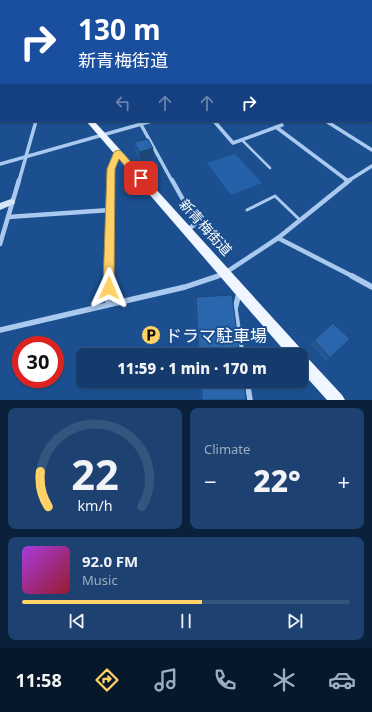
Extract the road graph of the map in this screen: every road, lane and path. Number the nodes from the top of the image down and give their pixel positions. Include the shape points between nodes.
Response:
1 (36, 122) edge
2 (91, 122) edge
3 (215, 122) edge
4 (328, 122) edge
5 (140, 123) edge
6 (282, 125) dead end
7 (276, 127) junction
8 (102, 135) junction
9 (242, 140) junction
10 (372, 150) edge
11 (118, 152) junction
12 (25, 157) junction
13 (0, 164) edge
14 (372, 166) edge
15 (270, 168) dead end
16 (348, 181) junction
17 (11, 202) junction
18 (0, 207) edge
19 (110, 210) junction
20 (247, 210) dead end
21 (8, 217) junction
22 (301, 221) junction
23 (187, 231) junction
24 (278, 238) junction
25 (0, 244) edge
26 (225, 273) junction
27 (372, 287) edge
28 (239, 290) junction
29 (108, 304) junction
30 (0, 330) edge
31 (241, 348) edge
32 (291, 348) edge
33 (308, 368) edge
34 (248, 388) edge
35 (250, 400) edge
36 (337, 400) edge

1 - 12 street
2 - 8 main road, 新青梅街道
3 - 9 street via 233,143
4 - 10 street
5 - 8 street
5 - 23 street via 186,205 197,219
6 - 7 street
7 - 9 street
7 - 16 street
8 - 11 main road, 新青梅街道
8 - 12 street
9 - 15 lane
11 - 19 street via 111,169
11 - 23 main road, 新青梅街道
12 - 13 street
12 - 17 street
14 - 16 street
16 - 22 street
17 - 18 street
17 - 21 street
19 - 21 street
19 - 29 street
20 - 22 lane via 275,196
21 - 25 street
22 - 24 street
23 - 26 main road, 新青梅街道
24 - 26 street
24 - 27 street
26 - 28 main road, 新青梅街道
26 - 29 street via 185,287
28 - 31 street via 235,309
28 - 32 main road, 新青梅街道
29 - 30 street
33 - 36 main road
34 - 35 street

